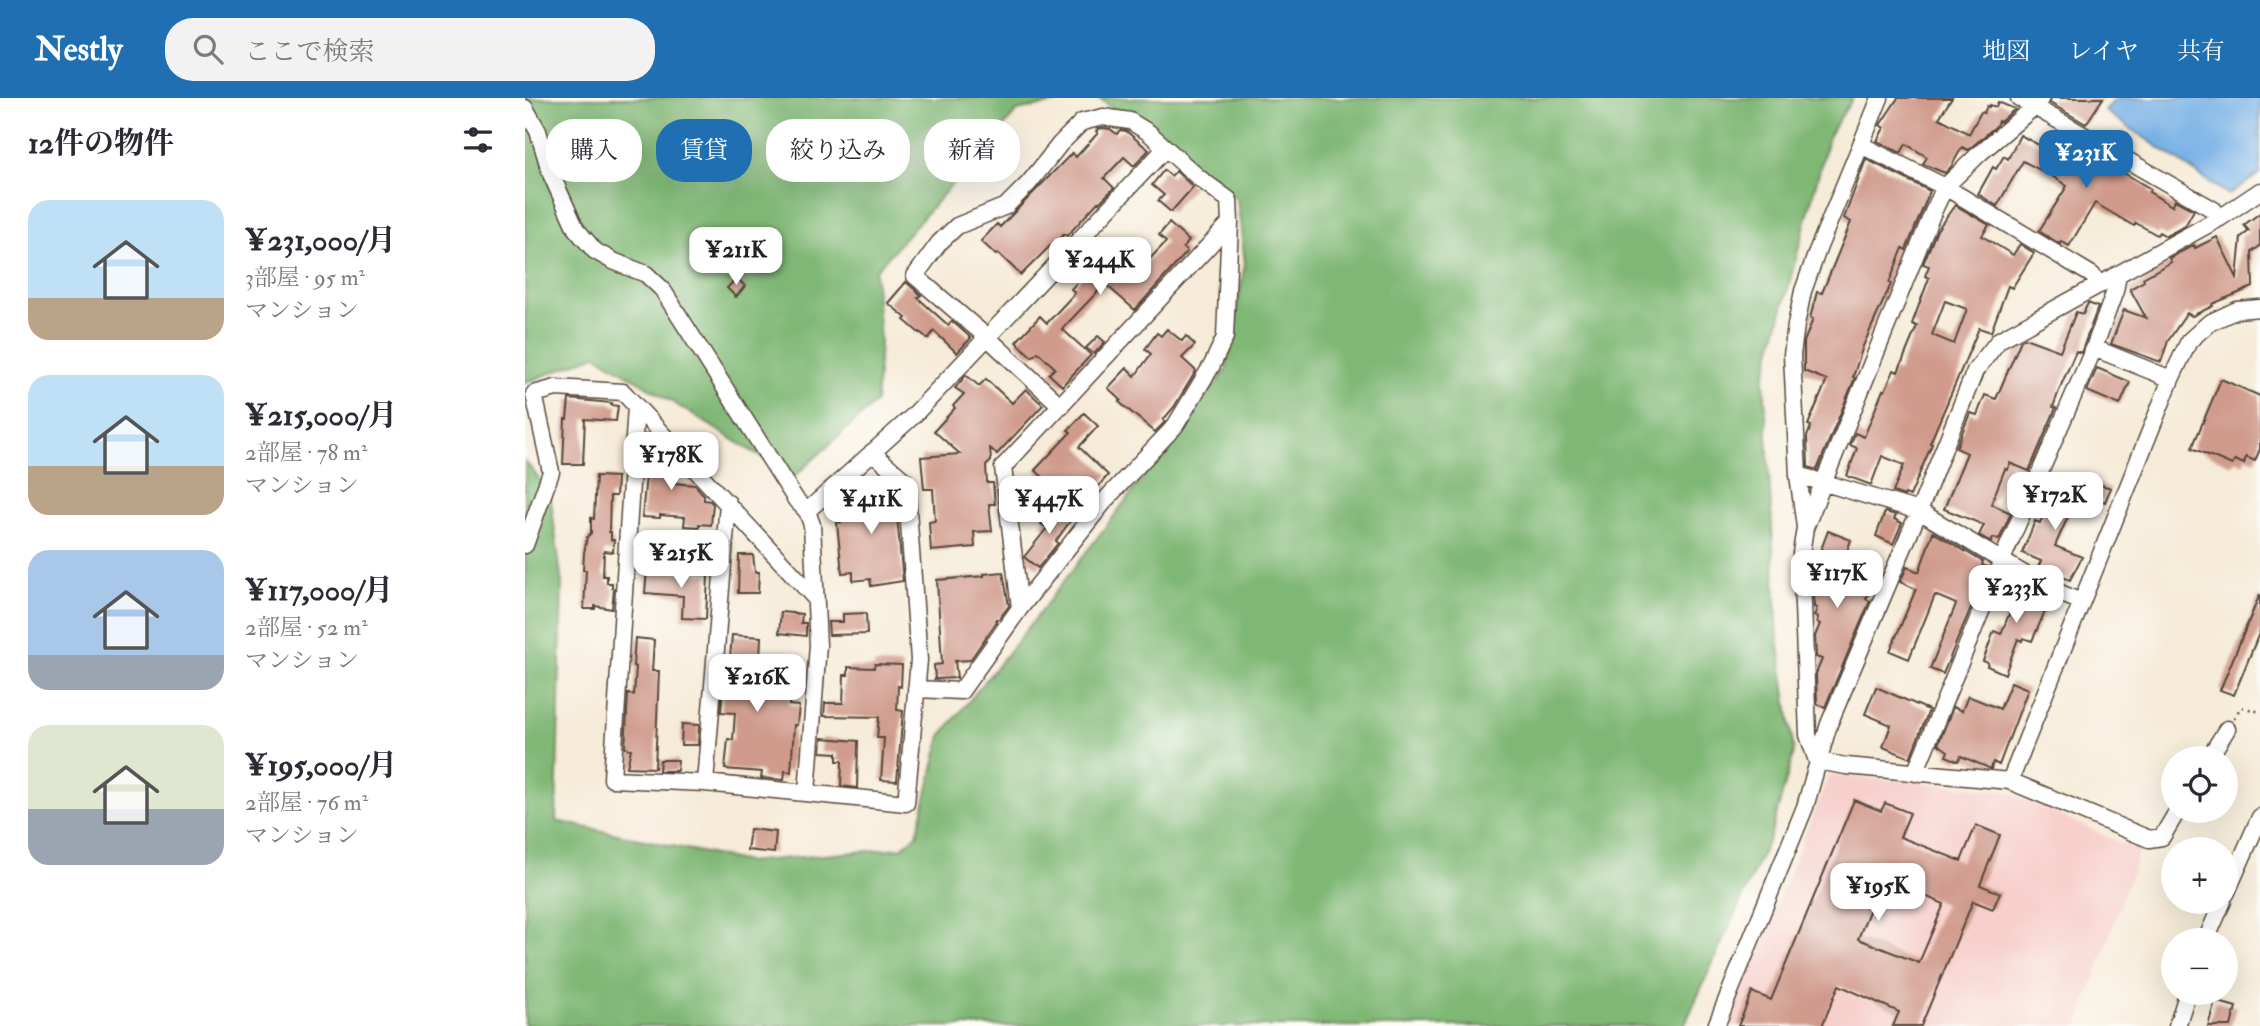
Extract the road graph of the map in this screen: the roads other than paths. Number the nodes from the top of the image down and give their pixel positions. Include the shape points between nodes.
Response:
1 (1880, 98) edge
2 (2019, 98) edge
3 (2038, 102) edge
4 (525, 108) edge
5 (1861, 145) junction
6 (1164, 149) junction
7 (1945, 187) junction
8 (2260, 191) edge
9 (2220, 218) junction
10 (1230, 223) junction
11 (2118, 275) junction
12 (2100, 285) junction
13 (2260, 308) edge
14 (988, 338) junction
15 (2094, 348) junction
16 (2171, 379) junction
17 (636, 406) junction
18 (1061, 406) junction
19 (872, 452) junction
20 (1798, 475) junction
21 (1823, 483) junction
22 (728, 503) junction
23 (807, 511) junction
24 (1919, 511) junction
25 (1805, 528) junction
26 (525, 545) edge
27 (2002, 560) junction
28 (816, 598) junction
29 (2081, 602) junction
30 (1020, 608) junction
31 (916, 690) junction
32 (2227, 729) road end
33 (2216, 746) edge
34 (1817, 761) junction
35 (1915, 773) junction
36 (2010, 780) junction
37 (705, 783) junction
38 (807, 793) junction
39 (2260, 817) edge
40 (2170, 823) edge
41 (2238, 867) edge
42 (2184, 1005) edge
43 (1716, 1026) edge
44 (2177, 1026) edge

1 - 5 street
2 - 3 street
3 - 7 street
3 - 9 street via 2214,210
4 - 23 street via 576,229 595,251 646,274 662,289
5 - 7 street
5 - 20 street via 1803,291 1796,325 1792,355
6 - 10 street via 1229,200
6 - 14 street
6 - 14 street via 1130,121 1103,117 1082,122 1006,206 957,226 939,243 915,276
7 - 12 street via 2092,275
7 - 21 street
8 - 9 street
9 - 11 street
10 - 18 street
10 - 30 street via 1225,337 1212,365 1175,426 1107,498
11 - 12 street
11 - 15 street
12 - 24 street via 1999,340 1975,370
13 - 16 street via 2237,310 2209,323 2189,341
14 - 18 street
14 - 19 street
15 - 16 street
15 - 27 street
16 - 29 street
17 - 22 street
17 - 26 street via 623,393 556,388 534,394 551,472
17 - 37 street via 612,779
18 - 30 street via 1003,467
19 - 23 street
19 - 31 street via 906,482 919,660
20 - 21 street
20 - 25 street
21 - 24 street
21 - 25 street
22 - 28 street
22 - 37 street
23 - 28 street via 812,525
24 - 27 street
24 - 34 street
25 - 34 street via 1801,553 1808,735
27 - 29 street
27 - 35 street
28 - 38 street via 818,645
29 - 36 street
30 - 31 street via 961,691
31 - 38 street via 906,803
32 - 33 street
34 - 35 street
34 - 43 street via 1805,807
35 - 36 street
36 - 40 street via 2149,839 2162,837
37 - 38 street
39 - 41 street
42 - 44 street

